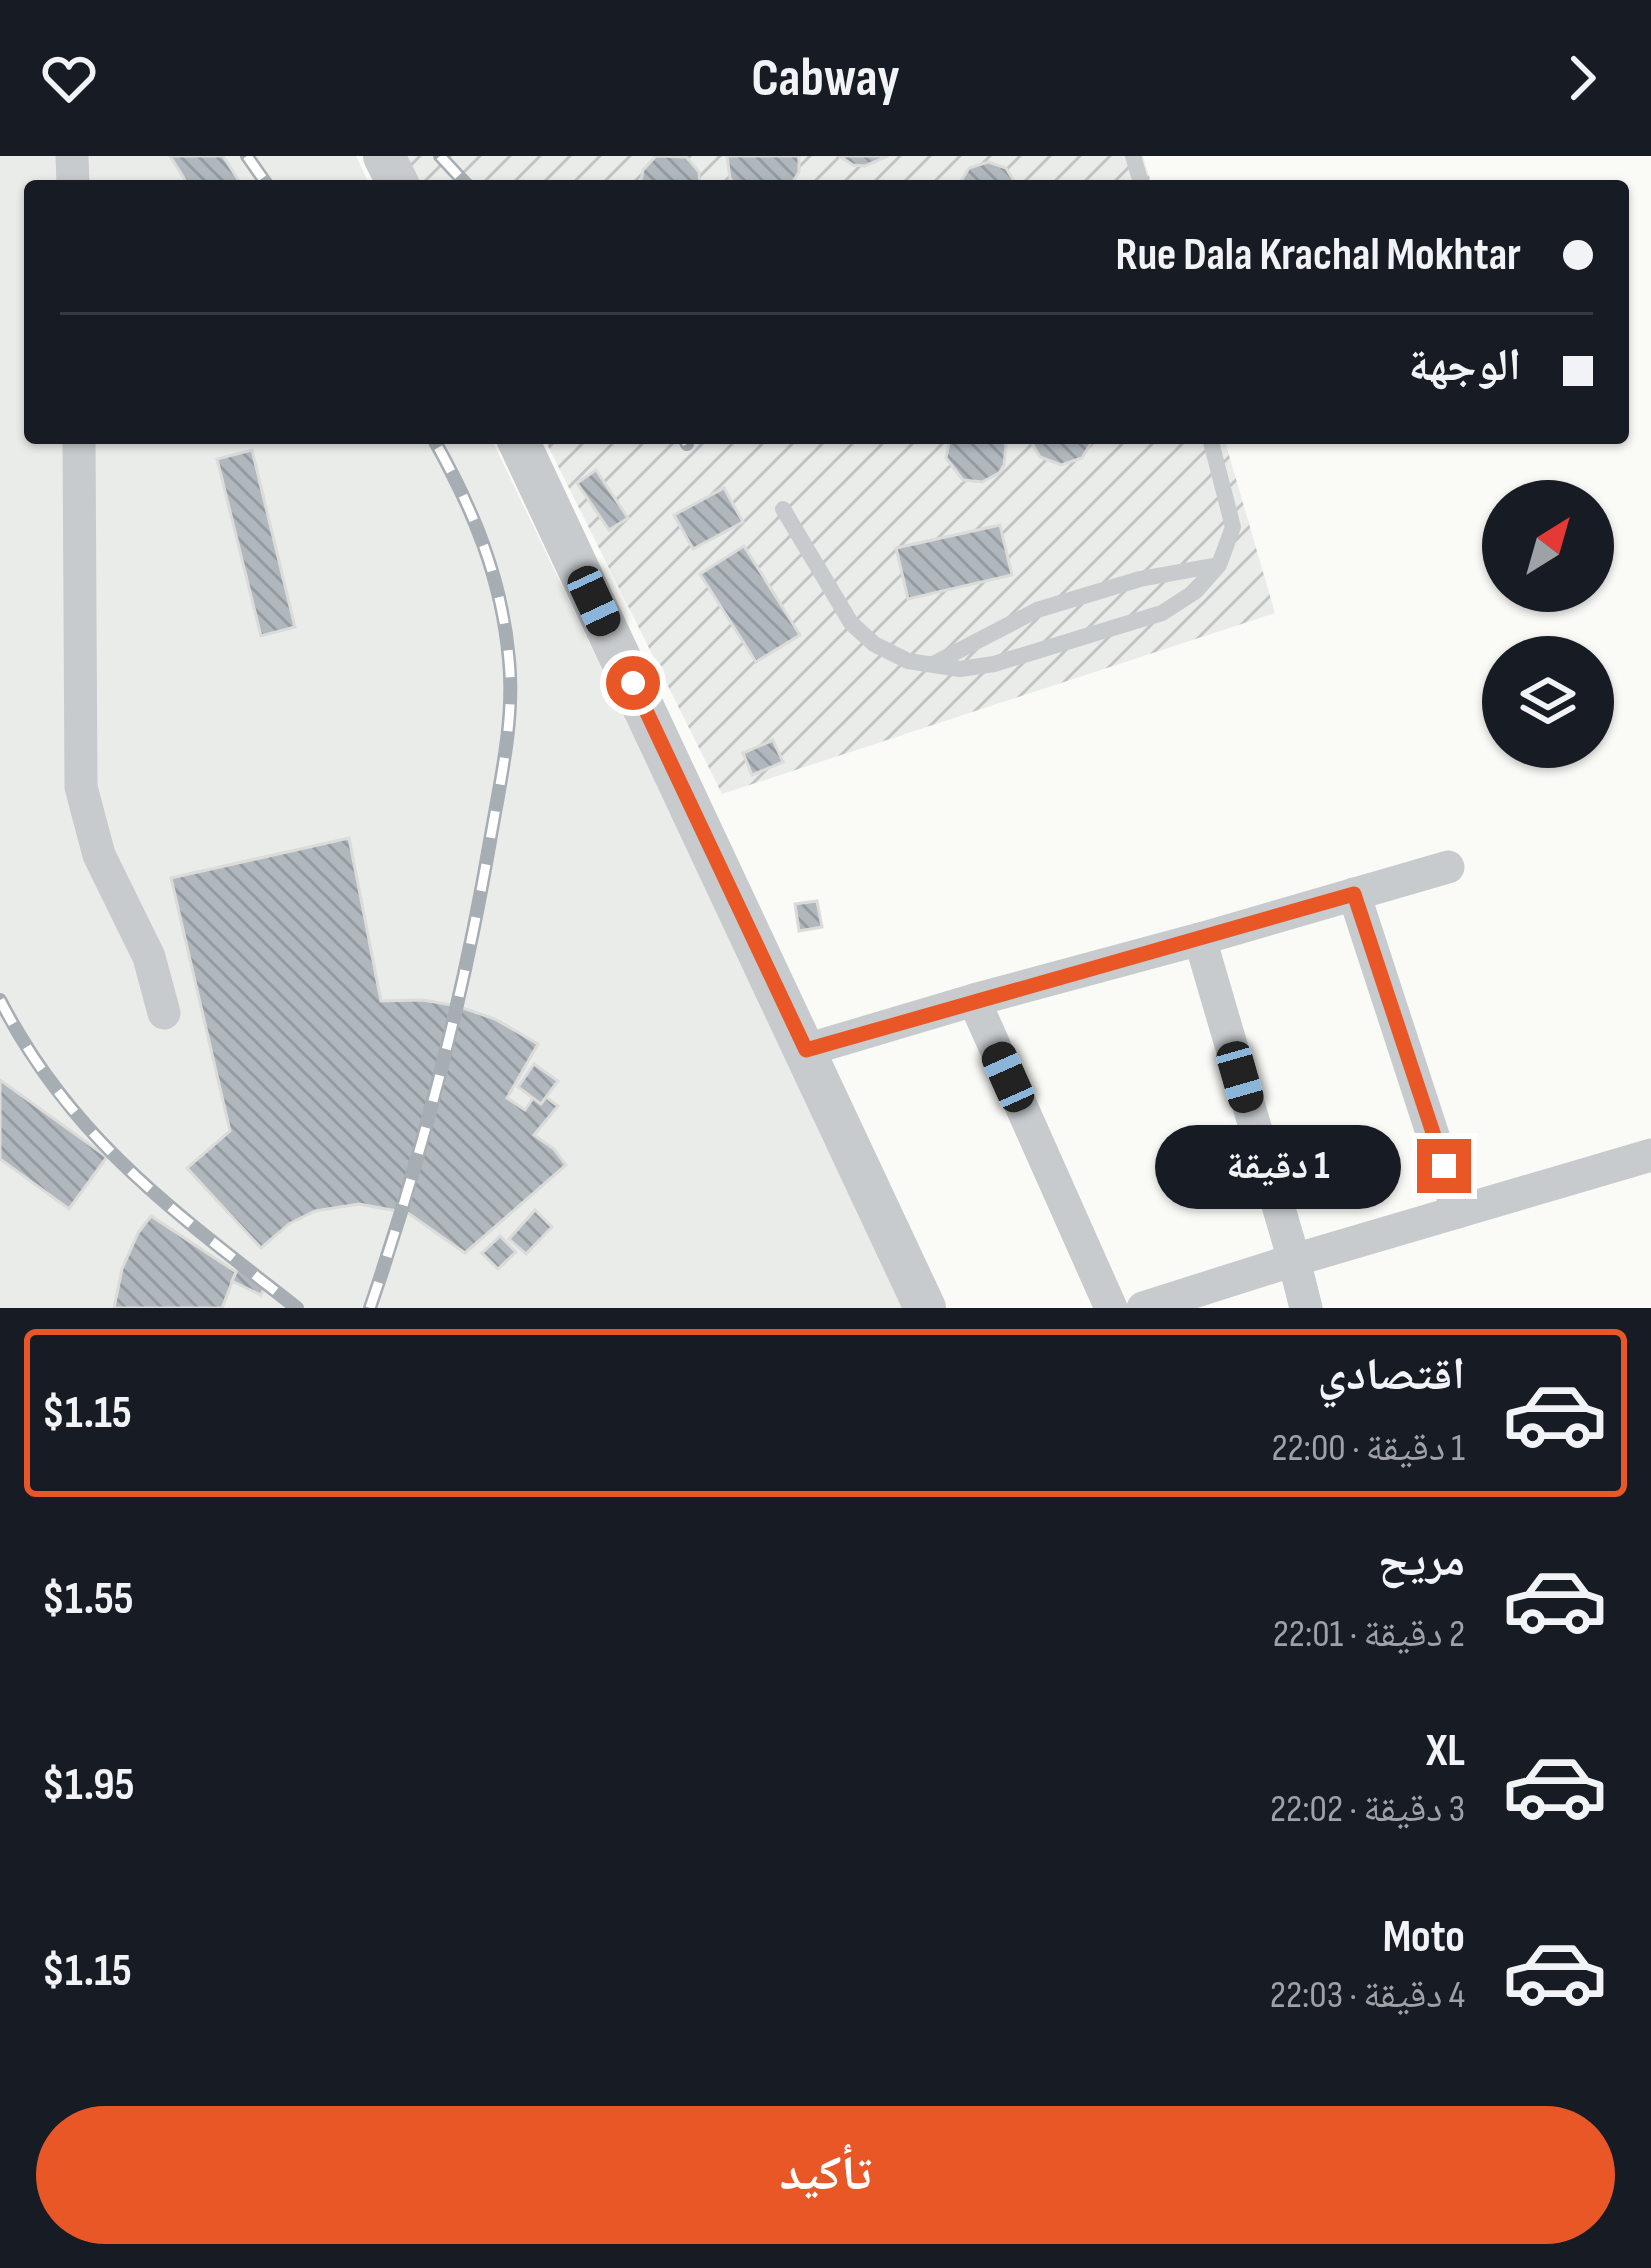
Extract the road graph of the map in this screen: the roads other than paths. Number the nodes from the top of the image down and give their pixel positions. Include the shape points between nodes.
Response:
1 (79, 444) edge
2 (521, 444) edge
3 (1212, 444) edge
4 (784, 509) dead end
5 (1219, 565) junction
6 (931, 664) junction
7 (1448, 867) dead end
8 (1354, 894) junction
9 (1200, 939) junction
10 (974, 1000) junction
11 (164, 1013) dead end
12 (806, 1050) junction
13 (1651, 1155) edge
14 (1459, 1212) junction
15 (1294, 1260) junction
16 (926, 1308) edge
17 (1111, 1308) edge
18 (1143, 1308) edge
19 (1306, 1308) edge

1 - 11 street via 81,787 99,855 149,957
2 - 12 street
3 - 5 lane via 1233,527
4 - 6 lane via 851,622 874,644
5 - 6 lane via 1037,610
5 - 6 lane via 1162,613 994,664
7 - 8 street
8 - 9 street
8 - 14 street
9 - 10 street
9 - 15 street
10 - 12 street
10 - 17 street
12 - 16 street
13 - 14 street
14 - 15 street
15 - 18 street
15 - 19 street

